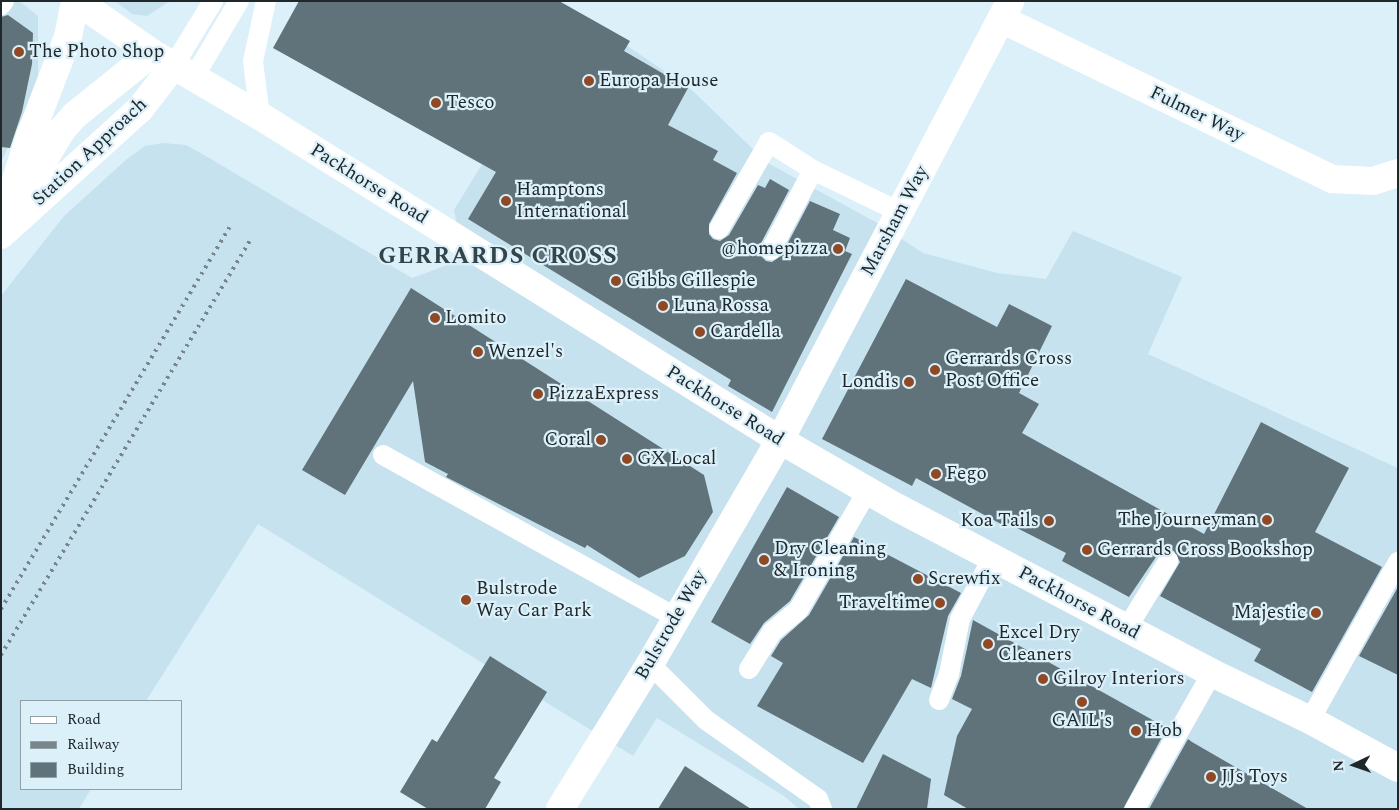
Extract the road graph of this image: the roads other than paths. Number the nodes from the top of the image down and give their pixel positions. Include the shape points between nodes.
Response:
1 (4, 1) edge
2 (76, 1) edge
3 (212, 1) edge
4 (239, 1) edge
5 (266, 1) edge
6 (1, 5) edge
7 (1005, 10) edge
8 (173, 65) junction
9 (260, 116) junction
10 (813, 170) junction
11 (1398, 173) edge
12 (900, 212) junction
13 (1, 226) edge
14 (719, 229) dead end
15 (1, 234) edge
16 (771, 250) dead end
17 (780, 440) junction
18 (383, 455) dead end
19 (868, 490) junction
20 (993, 557) junction
21 (1168, 561) dead end
22 (1398, 562) edge
23 (676, 617) junction
24 (1127, 628) junction
25 (650, 664) junction
26 (749, 670) dead end
27 (1212, 673) junction
28 (939, 700) dead end
29 (1310, 720) junction
30 (1398, 768) edge
31 (560, 809) edge
32 (822, 809) edge
33 (1135, 809) edge

1 - 6 lane
2 - 8 street, Packhorse Road
2 - 13 street via 68,37 30,136
3 - 8 lane
4 - 8 lane
5 - 9 lane via 253,61
7 - 11 street, Fulmer Way via 1332,179 1373,181
7 - 12 street, Marsham Way
8 - 9 street, Packhorse Road
8 - 15 street, Station Approach via 140,109
8 - 15 street via 76,115 61,131
9 - 17 street, Packhorse Road
10 - 12 lane
10 - 14 lane via 769,142
10 - 16 lane
12 - 17 street, Marsham Way
17 - 19 street, Packhorse Road
17 - 23 street, Bulstrode Way
18 - 23 lane
19 - 20 street, Packhorse Road
19 - 26 lane via 799,609 772,632
20 - 24 street, Packhorse Road
20 - 28 lane via 960,619 949,674
21 - 24 lane
22 - 29 lane
23 - 25 street, Bulstrode Way
24 - 27 street, Packhorse Road
25 - 31 street, Bulstrode Way
25 - 32 lane via 706,720 818,799
27 - 29 street, Packhorse Road
27 - 33 lane
29 - 30 street, Packhorse Road

